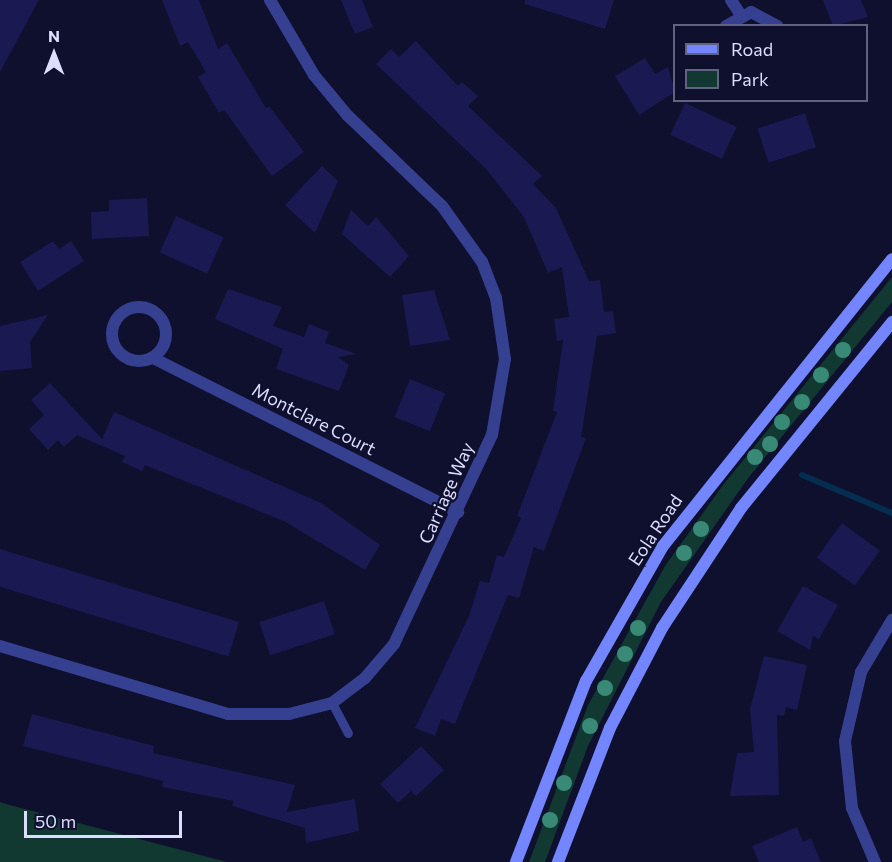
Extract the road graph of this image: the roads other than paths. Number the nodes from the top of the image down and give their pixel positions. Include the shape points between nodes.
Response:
1 (270, 0) edge
2 (731, 0) edge
3 (740, 14) junction
4 (728, 24) edge
5 (774, 24) edge
6 (892, 259) edge
7 (892, 322) edge
8 (153, 358) junction
9 (458, 512) junction
10 (892, 620) edge
11 (0, 646) edge
12 (332, 703) junction
13 (348, 733) dead end
14 (516, 862) edge
15 (558, 862) edge
16 (875, 862) edge

1 - 9 street, Carriage Way via 314,75 348,116 442,206 491,282 503,326 503,393 492,435
2 - 3 street
3 - 4 street
3 - 5 street via 761,14
6 - 14 main road, Eola Road via 663,546 586,681
7 - 15 main road via 741,508 667,619 610,728
8 - 8 street, Montclare Court via 166,336 162,319 139,306 122,312 111,336 118,352 135,361
8 - 9 street, Montclare Court
9 - 12 street, Carriage Way via 394,644 365,678
10 - 16 street via 861,672 844,741 852,808
11 - 12 street, Carriage Way via 228,714 289,714
12 - 13 lane

